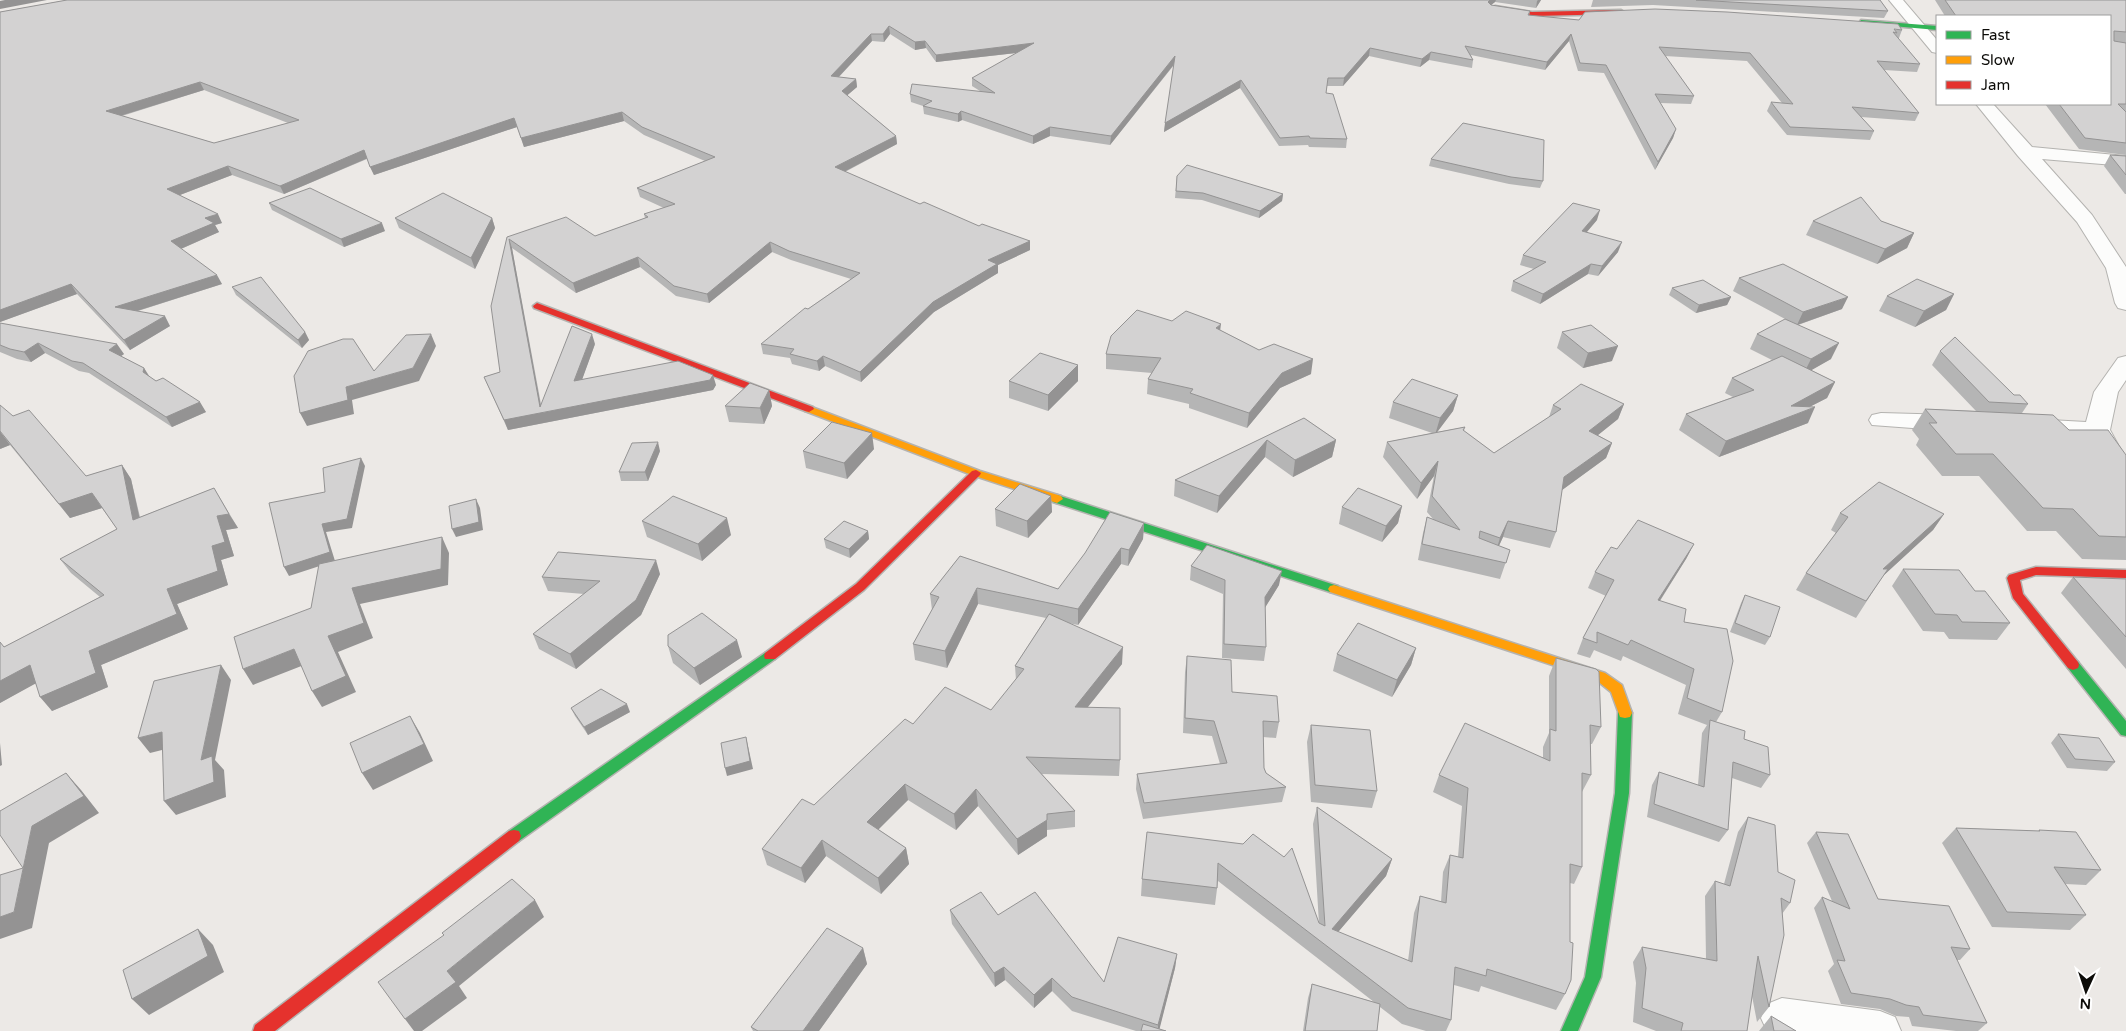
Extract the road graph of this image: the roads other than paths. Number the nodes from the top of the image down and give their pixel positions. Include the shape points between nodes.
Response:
1 (1896, 0) edge
2 (1496, 8) edge
3 (1636, 12) edge
4 (1848, 21) edge
5 (1918, 26) junction
6 (1936, 28) edge
7 (1936, 48) edge
8 (1985, 105) edge
9 (2024, 152) junction
10 (2126, 161) edge
11 (2121, 269) edge
12 (2126, 303) edge
13 (537, 306) dead end
14 (2126, 363) edge
15 (1881, 420) dead end
16 (1980, 424) edge
17 (2009, 426) edge
18 (2097, 430) junction
19 (976, 473) junction
20 (2126, 479) edge
21 (2126, 574) edge
22 (2126, 731) edge
23 (1782, 1018) dead end
24 (262, 1031) edge
25 (1570, 1031) edge
26 (1880, 1031) edge

1 - 5 street
2 - 3 street via 1558,15
4 - 5 street
5 - 6 street
5 - 7 street
8 - 9 street
9 - 10 street
9 - 11 street via 2085,219
11 - 12 street
13 - 19 street
14 - 18 street via 2106,392
15 - 16 street
17 - 18 street
18 - 20 street
19 - 24 street via 860,587 741,678 546,812
19 - 25 street via 1600,676 1617,689 1625,714 1622,793 1593,977
21 - 22 street via 2036,571 2012,578 2017,595
23 - 26 street

